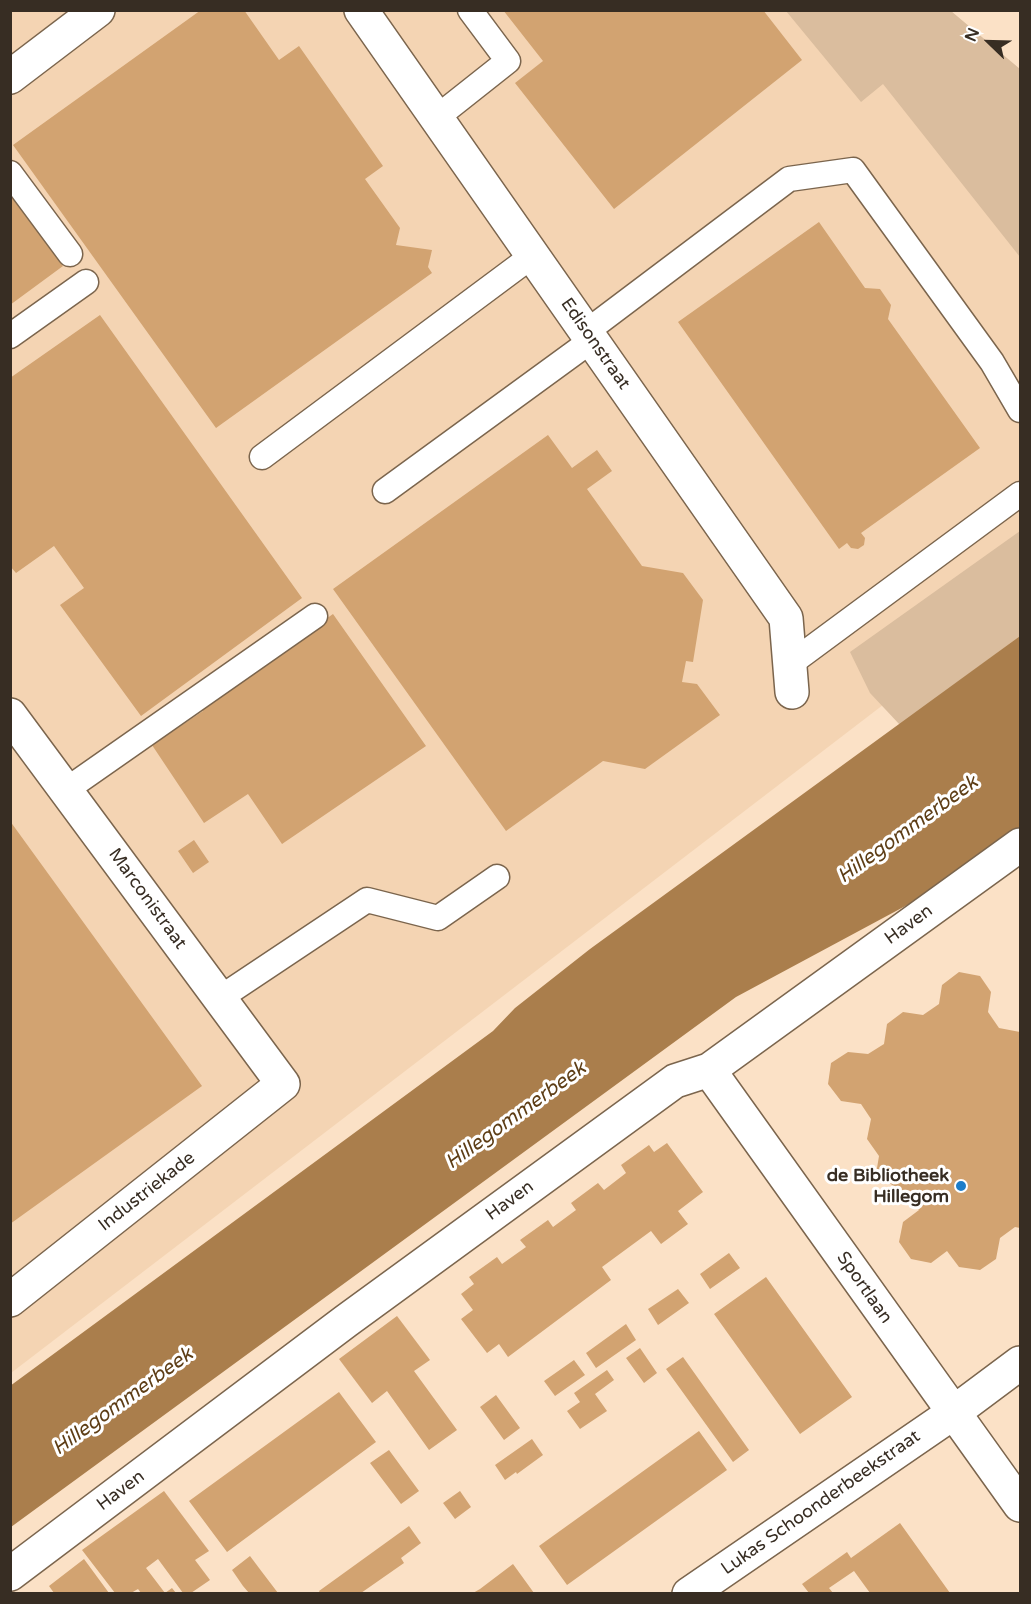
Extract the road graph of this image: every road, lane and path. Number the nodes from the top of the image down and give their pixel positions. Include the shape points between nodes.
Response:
1 (98, 10) edge
2 (361, 10) edge
3 (470, 10) edge
4 (10, 77) edge
5 (436, 118) junction
6 (10, 173) edge
7 (70, 254) dead end
8 (532, 256) junction
9 (86, 282) dead end
10 (10, 336) edge
11 (589, 336) junction
12 (1020, 410) edge
13 (261, 457) dead end
14 (385, 491) dead end
15 (1020, 494) edge
16 (315, 615) dead end
17 (791, 678) joint
18 (10, 715) edge
19 (66, 790) junction
20 (1020, 844) edge
21 (497, 877) dead end
22 (220, 998) junction
23 (709, 1070) junction
24 (283, 1084) joint
25 (10, 1300) edge
26 (1020, 1363) edge
27 (953, 1413) junction
28 (1020, 1505) edge
29 (10, 1574) edge
30 (689, 1593) edge

1 - 4 street
2 - 5 street, Edisonstraat
3 - 5 lane via 508,61
5 - 8 street, Edisonstraat
6 - 7 lane
8 - 11 street, Edisonstraat
8 - 13 lane
9 - 10 lane
11 - 12 lane via 789,179 853,170 992,363
11 - 14 lane
11 - 17 street, Edisonstraat via 786,618
15 - 17 lane
16 - 19 lane
18 - 19 street, Marconistraat
19 - 22 street, Marconistraat
20 - 23 street, Haven
21 - 22 lane via 438,918 367,900
22 - 24 street, Marconistraat
23 - 27 street, Sportlaan
23 - 29 street, Haven via 675,1081 336,1328
24 - 25 street, Industriekade
26 - 27 street, Lukas Schoonderbeekstraat
27 - 28 street, Sportlaan
27 - 30 street, Lukas Schoonderbeekstraat

